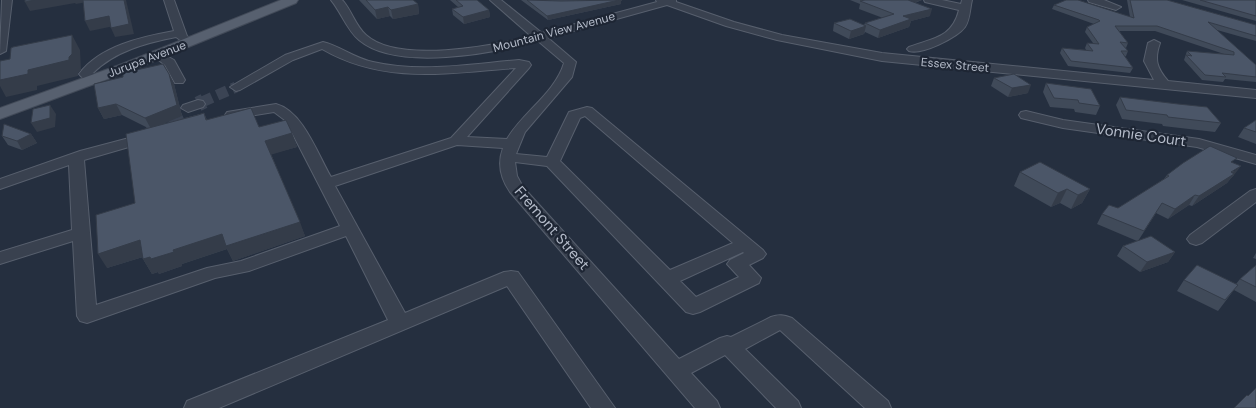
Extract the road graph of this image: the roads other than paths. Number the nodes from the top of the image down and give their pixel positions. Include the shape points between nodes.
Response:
1 (8, 0) edge
2 (170, 0) edge
3 (292, 0) edge
4 (336, 0) edge
5 (496, 0) edge
6 (930, 0) edge
7 (1094, 0) edge
8 (666, 1) edge
9 (966, 4) edge
10 (1116, 7) dead end
11 (186, 37) junction
12 (540, 37) junction
13 (1154, 43) dead end
14 (914, 49) dead end
15 (0, 50) edge
16 (158, 55) junction
17 (96, 79) junction
18 (179, 80) dead end
19 (1164, 85) junction
20 (236, 87) tunnel mouth
21 (1256, 94) edge
22 (0, 114) edge
23 (1026, 115) dead end
24 (216, 119) edge
25 (153, 130) tunnel mouth
26 (456, 141) junction
27 (509, 150) junction
28 (76, 158) junction
29 (1256, 160) edge
30 (552, 162) junction
31 (0, 184) edge
32 (326, 184) junction
33 (1256, 194) edge
34 (349, 229) junction
35 (81, 233) junction
36 (1196, 239) dead end
37 (744, 244) junction
38 (0, 258) edge
39 (667, 280) junction
40 (400, 323) junction
41 (730, 347) junction
42 (677, 370) junction
43 (195, 408) edge
44 (604, 408) edge
45 (709, 408) edge
46 (790, 408) edge
47 (880, 408) edge

1 - 15 street
2 - 11 street
3 - 11 main road, Jurupa Avenue
4 - 12 street, Mountain View Avenue via 362,38 393,50 469,53
5 - 12 street
6 - 9 street
7 - 10 street
8 - 12 street, Mountain View Avenue
8 - 19 street, Essex Street via 773,36 882,57
9 - 14 street via 961,25 947,37
11 - 16 main road, Jurupa Avenue
11 - 17 street via 149,40 102,57 85,74
12 - 27 street via 570,62 566,77 519,131
13 - 19 street via 1149,65
16 - 17 main road, Jurupa Avenue
16 - 18 street via 170,63
17 - 22 main road, Jurupa Avenue
19 - 21 street, Essex Street
20 - 26 street via 313,47 323,45 365,64 407,71 526,65
23 - 29 street, Vonnie Court via 1063,124 1199,142
24 - 32 street via 276,108 292,119
25 - 28 street
26 - 27 street
26 - 32 street
27 - 30 street
27 - 42 street, Fremont Street via 509,176 516,189
28 - 31 street
28 - 35 street
30 - 37 street via 574,115 587,111
30 - 39 street
32 - 34 street
33 - 36 street
34 - 35 street via 243,267 213,272 87,316
34 - 40 street
35 - 38 street
37 - 39 street
37 - 39 street via 757,254 736,264 752,278 693,307
40 - 43 street
40 - 44 street via 511,277
41 - 42 street via 727,344
41 - 46 street
41 - 47 street via 778,322 785,323
42 - 45 street, Fremont Street

